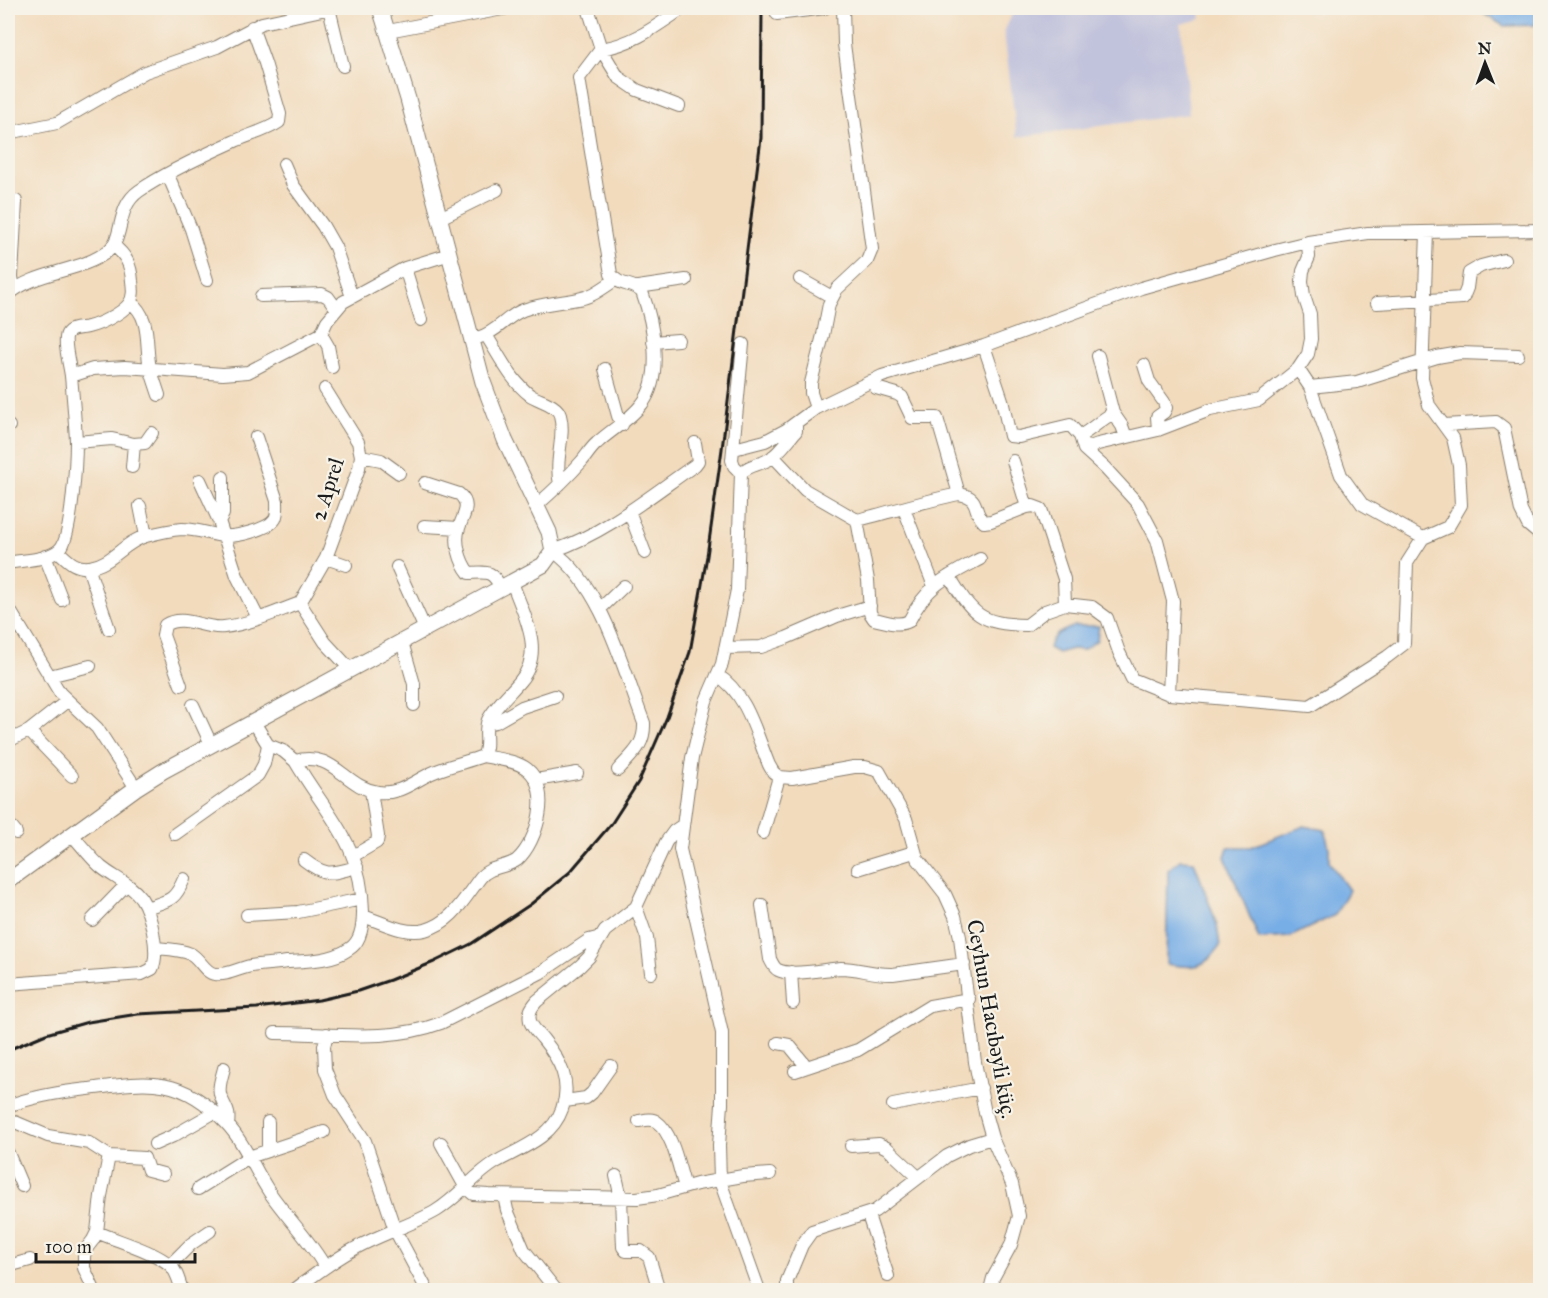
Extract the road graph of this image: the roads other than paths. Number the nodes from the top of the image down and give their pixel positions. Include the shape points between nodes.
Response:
1 (330, 8) edge
2 (380, 8) edge
3 (508, 8) edge
4 (588, 8) edge
5 (683, 8) edge
6 (825, 8) edge
7 (843, 8) edge
8 (777, 14) dead end
9 (252, 27) junction
10 (388, 31) junction
11 (601, 49) junction
12 (342, 66) dead end
13 (679, 106) dead end
14 (8, 133) edge
15 (284, 164) dead end
16 (168, 175) junction
17 (497, 190) dead end
18 (16, 201) dead end
19 (440, 218) junction
20 (1540, 230) edge
21 (1427, 232) junction
22 (1308, 242) junction
23 (113, 245) junction
24 (450, 254) junction
25 (1504, 260) dead end
26 (405, 268) junction
27 (800, 279) dead end
28 (207, 280) dead end
29 (615, 280) junction
30 (686, 280) dead end
31 (638, 287) junction
32 (11, 292) edge
33 (261, 296) dead end
34 (352, 297) junction
35 (832, 297) junction
36 (1424, 301) junction
37 (130, 303) junction
38 (1377, 303) dead end
39 (336, 308) junction
40 (421, 320) dead end
41 (321, 334) junction
42 (486, 335) junction
43 (471, 340) junction
44 (678, 340) dead end
45 (653, 342) junction
46 (743, 344) dead end
47 (984, 346) junction
48 (1518, 355) dead end
49 (1098, 357) dead end
50 (1423, 362) junction
51 (1144, 365) dead end
52 (332, 367) dead end
53 (150, 368) junction
54 (605, 369) dead end
55 (1298, 369) junction
56 (71, 376) junction
57 (871, 381) junction
58 (1310, 387) junction
59 (325, 389) dead end
60 (159, 395) dead end
61 (816, 408) junction
62 (1113, 413) junction
63 (796, 423) junction
64 (622, 425) junction
65 (1444, 425) junction
66 (1158, 430) junction
67 (152, 433) dead end
68 (1080, 436) junction
69 (256, 437) dead end
70 (1126, 437) junction
71 (76, 442) junction
72 (695, 443) dead end
73 (134, 444) junction
74 (734, 449) junction
75 (1084, 449) junction
76 (361, 456) junction
77 (773, 456) junction
78 (1014, 461) dead end
79 (132, 467) dead end
80 (399, 473) dead end
81 (741, 473) junction
82 (223, 477) dead end
83 (200, 480) dead end
84 (425, 483) dead end
85 (560, 484) junction
86 (958, 494) junction
87 (140, 506) dead end
88 (536, 506) junction
89 (1027, 507) junction
90 (904, 509) junction
91 (629, 511) junction
92 (857, 520) junction
93 (219, 521) junction
94 (424, 525) dead end
95 (459, 528) junction
96 (1540, 535) edge
97 (146, 536) junction
98 (225, 536) junction
99 (1423, 538) junction
100 (58, 551) junction
101 (553, 551) junction
102 (645, 553) dead end
103 (45, 556) junction
104 (326, 558) junction
105 (980, 560) dead end
106 (8, 563) edge
107 (346, 564) dead end
108 (88, 567) junction
109 (397, 567) dead end
110 (949, 576) junction
111 (507, 585) junction
112 (624, 586) dead end
113 (934, 586) junction
114 (62, 600) dead end
115 (300, 603) junction
116 (1065, 604) junction
117 (870, 606) junction
118 (8, 607) edge
119 (600, 609) junction
120 (258, 618) junction
121 (109, 629) dead end
122 (425, 629) junction
123 (402, 642) junction
124 (725, 648) junction
125 (90, 666) dead end
126 (351, 670) junction
127 (717, 675) junction
128 (49, 676) junction
129 (181, 685) dead end
130 (1169, 694) junction
131 (555, 696) dead end
132 (67, 701) junction
133 (193, 705) dead end
134 (414, 705) dead end
135 (254, 722) junction
136 (487, 724) junction
137 (29, 731) junction
138 (8, 741) edge
139 (211, 744) junction
140 (268, 746) junction
141 (483, 756) junction
142 (295, 761) junction
143 (618, 770) dead end
144 (578, 773) dead end
145 (72, 776) dead end
146 (779, 777) junction
147 (536, 780) junction
148 (136, 788) junction
149 (371, 791) junction
150 (683, 825) junction
151 (763, 833) dead end
152 (175, 834) dead end
153 (73, 836) junction
154 (914, 852) junction
155 (304, 860) dead end
156 (355, 862) junction
157 (858, 869) dead end
158 (184, 879) dead end
159 (8, 881) edge
160 (126, 885) junction
161 (362, 899) junction
162 (762, 905) dead end
163 (636, 907) junction
164 (146, 908) junction
165 (247, 915) dead end
166 (363, 916) junction
167 (92, 920) dead end
168 (601, 937) junction
169 (155, 948) junction
170 (964, 964) junction
171 (791, 972) junction
172 (651, 973) dead end
173 (8, 984) edge
174 (969, 999) junction
175 (793, 1003) dead end
176 (275, 1033) dead end
177 (327, 1034) junction
178 (778, 1043) dead end
179 (611, 1066) dead end
180 (807, 1067) junction
181 (224, 1068) dead end
182 (795, 1071) dead end
183 (981, 1088) junction
184 (565, 1101) junction
185 (893, 1105) dead end
186 (8, 1106) edge
187 (215, 1112) junction
188 (639, 1121) dead end
189 (8, 1122) edge
190 (268, 1122) dead end
191 (228, 1125) junction
192 (324, 1132) dead end
193 (992, 1138) junction
194 (441, 1143) dead end
195 (155, 1144) dead end
196 (851, 1146) dead end
197 (268, 1149) junction
198 (8, 1153) edge
199 (108, 1156) junction
200 (249, 1157) junction
201 (163, 1174) dead end
202 (770, 1174) dead end
203 (616, 1176) dead end
204 (918, 1177) junction
205 (720, 1181) junction
206 (22, 1186) dead end
207 (685, 1187) junction
208 (466, 1188) junction
209 (198, 1189) dead end
210 (504, 1196) junction
211 (621, 1198) junction
212 (868, 1215) junction
213 (395, 1230) junction
214 (210, 1231) dead end
215 (97, 1232) junction
216 (30, 1260) dead end
217 (170, 1265) junction
218 (8, 1266) edge
219 (325, 1267) junction
220 (888, 1276) dead end
221 (93, 1290) edge
222 (182, 1290) edge
223 (294, 1290) edge
224 (427, 1290) edge
225 (556, 1290) edge
226 (659, 1290) edge
227 (759, 1290) edge
228 (787, 1290) edge
229 (990, 1290) edge

1 - 9 street
1 - 12 street
2 - 10 street
3 - 10 street
4 - 11 street
5 - 11 street via 635,40
6 - 8 street
7 - 35 street via 844,44 872,249 867,261
9 - 14 street via 217,47 145,72 57,123
9 - 16 street via 280,114 279,122
10 - 19 street
11 - 13 street via 618,77 637,90
11 - 29 street via 579,78 579,87
15 - 34 street via 296,191 335,247
16 - 23 street via 132,197
16 - 28 street
17 - 19 street
18 - 32 street
19 - 24 street
20 - 21 street
21 - 22 street via 1368,233
21 - 36 street
22 - 47 street via 1141,288
22 - 55 street via 1309,257 1302,281 1311,339 1308,354
23 - 32 street via 97,257
23 - 37 street via 128,261 133,292
24 - 26 street
24 - 43 street
25 - 36 street via 1469,273 1463,297
26 - 34 street
26 - 40 street
27 - 35 street
29 - 31 street
29 - 42 street via 580,299 523,310
30 - 31 street
31 - 45 street via 645,299
33 - 39 street via 317,293 328,297
34 - 39 street
35 - 61 street via 811,383
36 - 38 street
36 - 50 street
37 - 53 street via 144,320
37 - 56 street via 94,325 67,333
39 - 41 street
41 - 52 street
41 - 53 street via 248,372 223,374
42 - 43 street
42 - 85 street via 528,393 560,412
43 - 88 street via 493,410
44 - 45 street
45 - 64 street via 650,392
46 - 74 street
47 - 57 street
47 - 68 street via 1010,436 1070,424
48 - 50 street via 1460,353
49 - 62 street
50 - 58 street via 1357,382
50 - 65 street via 1422,378 1430,405
51 - 66 street via 1166,408 1157,417
53 - 56 street via 93,369
53 - 60 street
54 - 64 street
55 - 58 street
55 - 66 street via 1259,400 1210,410
56 - 71 street
57 - 61 street
57 - 86 street via 876,388 902,397 912,418 937,418
58 - 99 street via 1341,475 1362,504
59 - 76 street, 2 Aprel via 358,442
61 - 63 street
62 - 68 street
62 - 70 street
63 - 74 street via 765,441
63 - 77 street via 796,431
64 - 85 street via 597,442
65 - 96 street via 1496,422 1504,428 1521,511 1528,525
65 - 99 street via 1453,438 1459,465 1461,506 1448,527
66 - 70 street
67 - 73 street via 145,443
68 - 75 street
69 - 98 street via 278,510 269,524 244,534
70 - 75 street
71 - 73 street via 112,439
71 - 100 street via 68,533
72 - 91 street via 695,465
73 - 79 street
74 - 81 street via 734,466
75 - 130 street via 1138,504 1157,540 1173,601
76 - 80 street via 381,460
76 - 104 street, 2 Aprel
77 - 81 street
77 - 92 street via 806,490
78 - 89 street
81 - 124 street via 737,590
82 - 93 street via 223,514
83 - 93 street
84 - 95 street via 463,497 466,514
85 - 88 street
86 - 89 street via 974,500 984,522
86 - 90 street
87 - 97 street
88 - 101 street
89 - 116 street via 1041,509 1064,579
90 - 92 street
90 - 113 street
91 - 101 street via 585,538
91 - 102 street
92 - 117 street
93 - 98 street
94 - 95 street
95 - 111 street via 457,540 469,573 492,574
97 - 98 street via 183,529
97 - 108 street via 125,546 108,561
98 - 120 street via 237,576
99 - 130 street via 1407,562 1404,644 1310,706
100 - 103 street
100 - 108 street via 73,565
101 - 111 street via 543,565
101 - 119 street via 573,567
103 - 106 street
103 - 114 street
104 - 107 street
104 - 115 street, 2 Aprel
105 - 110 street
108 - 121 street
109 - 122 street
110 - 113 street
110 - 116 street via 965,602 982,618 1005,624 1027,625 1045,611
111 - 122 street
111 - 136 street via 534,649 525,675
112 - 119 street
113 - 117 street via 905,623 874,619
115 - 120 street
115 - 126 street via 325,642
116 - 130 street via 1092,607 1107,618 1132,679
117 - 124 street via 761,647
118 - 128 street
119 - 143 street via 644,723 641,745
120 - 129 street via 223,627 176,621 165,625 163,635
122 - 123 street
123 - 126 street
123 - 134 street via 413,677
124 - 127 street
125 - 128 street
126 - 135 street
127 - 146 street via 734,688 769,765
127 - 150 street via 705,701 692,758
128 - 132 street
131 - 136 street
132 - 137 street
132 - 148 street via 97,728
133 - 139 street
135 - 139 street
135 - 140 street
136 - 141 street via 487,750
137 - 138 street
137 - 145 street
139 - 148 street
140 - 142 street
140 - 152 street via 258,775
141 - 147 street via 519,765
141 - 149 street via 434,772 399,791
142 - 149 street via 314,758 325,762
142 - 156 street via 342,832
144 - 147 street
146 - 151 street
146 - 154 street, Ceyhun Hacıbəyli küç. via 865,767 879,771 906,819
147 - 166 street via 539,815 527,846 516,861 481,877 441,924 407,931
148 - 153 street
149 - 156 street via 377,842
150 - 163 street via 666,842
150 - 205 street via 680,849 722,1033
153 - 159 street
153 - 160 street via 100,866
154 - 157 street
154 - 170 street, Ceyhun Hacıbəyli küç. via 941,887 955,916
155 - 156 street via 333,874
156 - 161 street
158 - 164 street via 172,899
160 - 164 street
160 - 167 street
161 - 165 street via 298,912
161 - 166 street
162 - 171 street via 770,958 779,971
163 - 168 street
163 - 172 street via 647,938
164 - 169 street
166 - 169 street via 358,940 340,954 217,975 189,954
168 - 177 street via 589,940 540,973 441,1023 382,1036
168 - 184 street via 590,957 537,1001 529,1014 530,1024 562,1066
169 - 173 street via 156,961 152,969 142,974
170 - 171 street via 883,975 844,968
170 - 174 street, Ceyhun Hacıbəyli küç.
171 - 175 street
174 - 180 street via 930,1006 858,1050
174 - 183 street, Ceyhun Hacıbəyli küç.
176 - 177 street
177 - 213 street via 325,1069 335,1095 365,1141
178 - 180 street via 789,1046
179 - 184 street via 586,1098
180 - 182 street
181 - 191 street via 219,1088 227,1107
183 - 185 street
183 - 193 street, Ceyhun Hacıbəyli küç.
184 - 208 street via 560,1117 549,1131 490,1166
186 - 187 street via 39,1096 140,1082 177,1088
187 - 191 street
187 - 195 street
188 - 207 street via 658,1122 671,1142
189 - 199 street via 48,1136 89,1143
190 - 197 street
191 - 200 street
192 - 197 street
193 - 204 street via 958,1149
193 - 229 street, Ceyhun Hacıbəyli küç. via 1012,1184 1019,1216 1011,1245
194 - 208 street
196 - 204 street via 879,1144
197 - 200 street
198 - 206 street
199 - 201 street via 144,1158 148,1170
199 - 215 street
200 - 209 street
200 - 219 street via 269,1192
202 - 205 street
203 - 211 street
204 - 212 street
205 - 207 street
205 - 227 street
207 - 211 street via 658,1195
208 - 210 street via 473,1194
208 - 213 street via 438,1210
210 - 211 street
210 - 225 street via 524,1250
211 - 226 street via 623,1247 649,1257
212 - 220 street
212 - 228 street via 819,1228 806,1237 787,1281
213 - 219 street via 354,1248
213 - 224 street
214 - 217 street
215 - 217 street
215 - 221 street via 84,1256 84,1268
216 - 218 street
217 - 222 street
219 - 223 street

